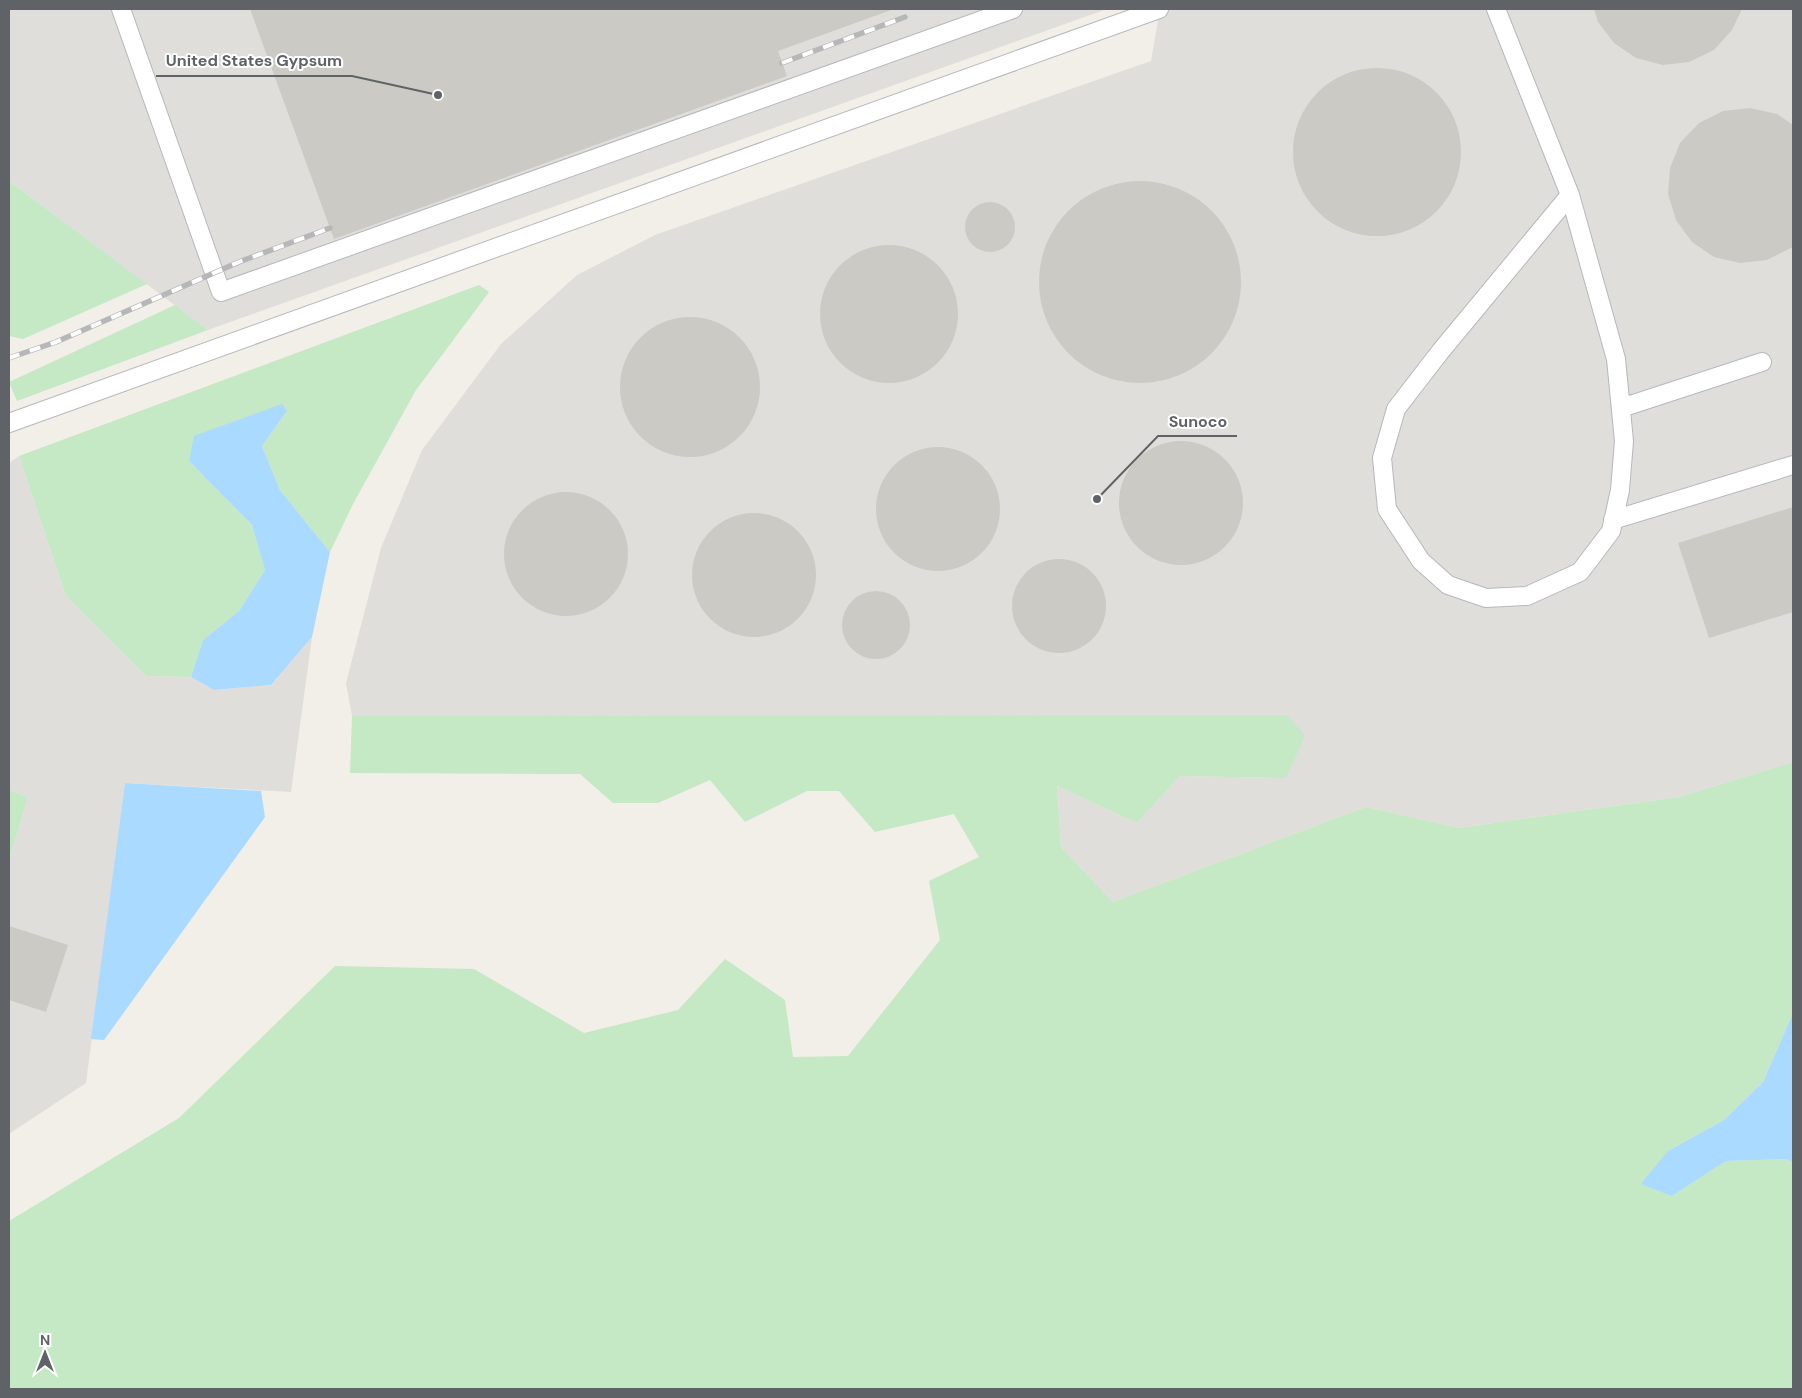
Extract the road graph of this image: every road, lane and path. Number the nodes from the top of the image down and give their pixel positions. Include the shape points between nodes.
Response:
1 (121, 9) edge
2 (1013, 9) edge
3 (1159, 9) edge
4 (1496, 9) edge
5 (1570, 195) junction
6 (1762, 362) dead end
7 (1620, 408) junction
8 (9, 423) edge
9 (1793, 465) edge
10 (1613, 520) junction

1 - 2 lane via 221,292
3 - 8 lane
4 - 5 lane
5 - 7 lane via 1616,358
5 - 10 lane via 1396,409 1382,458 1388,509 1421,561 1448,585 1486,598 1527,596 1580,572 1611,531
6 - 7 lane
7 - 10 lane via 1624,441 1620,490
9 - 10 lane

